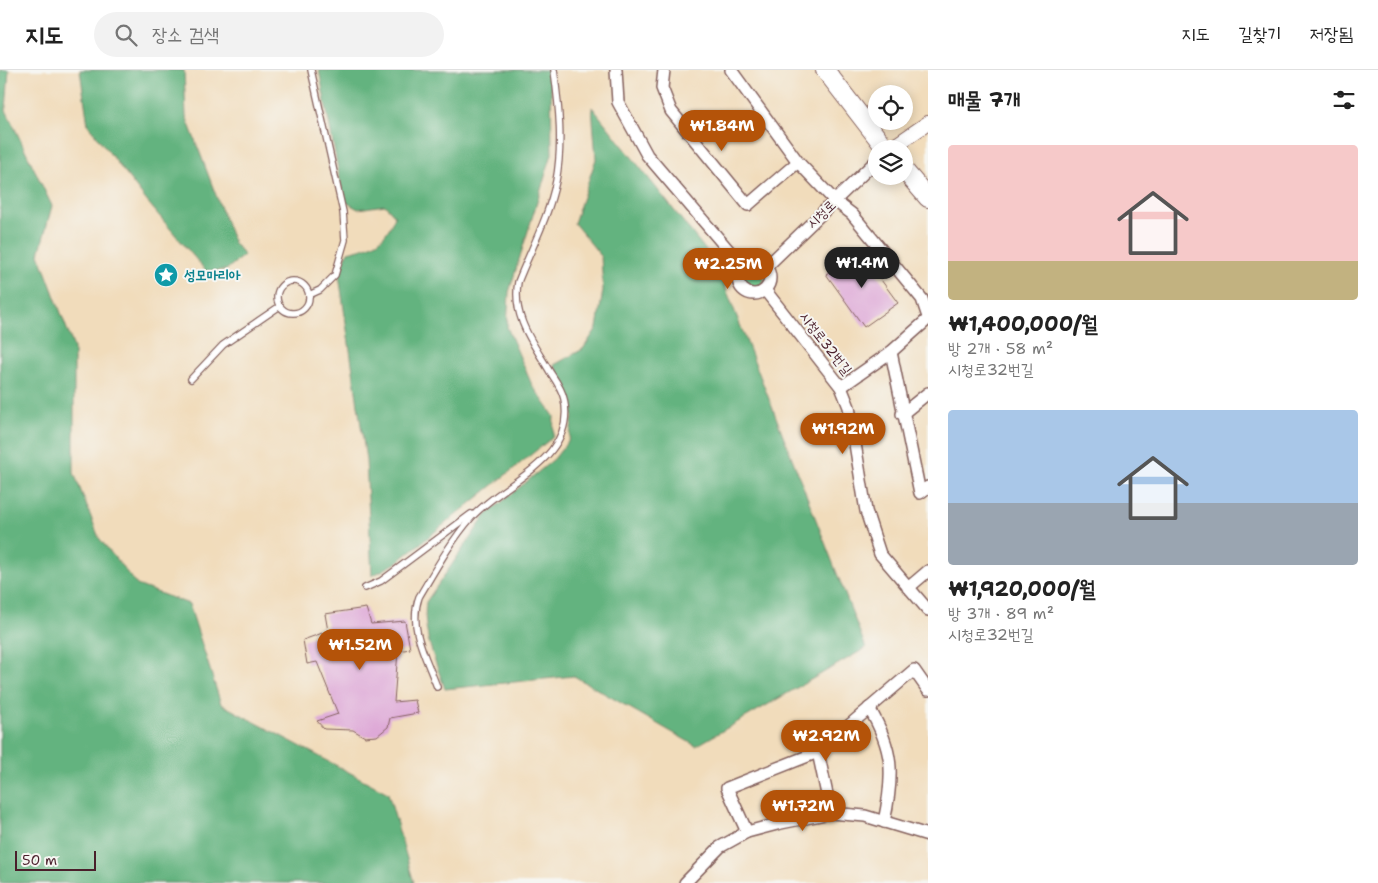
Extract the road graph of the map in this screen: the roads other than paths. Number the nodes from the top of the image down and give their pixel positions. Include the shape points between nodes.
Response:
1 (311, 70) edge
2 (554, 70) edge
3 (616, 70) edge
4 (664, 70) edge
5 (731, 70) edge
6 (825, 70) edge
7 (928, 123) edge
8 (879, 140) edge
9 (903, 140) edge
10 (798, 162) junction
11 (868, 170) edge
12 (913, 180) edge
13 (928, 198) edge
14 (835, 201) junction
15 (742, 266) junction
16 (766, 267) junction
17 (765, 290) junction
18 (309, 295) junction
19 (280, 306) junction
20 (928, 318) edge
21 (891, 352) junction
22 (192, 379) dead end
23 (841, 387) junction
24 (928, 393) edge
25 (902, 414) junction
26 (928, 487) edge
27 (485, 504) junction
28 (928, 571) edge
29 (365, 588) dead end
30 (908, 588) junction
31 (928, 610) edge
32 (437, 687) dead end
33 (928, 690) edge
34 (869, 708) junction
35 (818, 752) junction
36 (831, 813) junction
37 (884, 822) junction
38 (747, 832) junction
39 (928, 835) edge
40 (685, 883) edge

1 - 18 lane via 343,212 345,240 335,275
2 - 27 lane via 559,125 558,167 550,201 518,282 516,300 524,330 562,392 565,420 549,455
3 - 15 street via 618,102 647,155
4 - 10 street via 662,88 671,111 748,205
5 - 10 street
6 - 8 main road
7 - 9 street
10 - 14 street
11 - 14 street, 시청로
12 - 13 main road
14 - 16 street, 시청로
14 - 20 street via 852,214 922,299
15 - 16 street via 752,262
15 - 17 street via 738,276 740,287 755,294
16 - 17 street via 770,276
17 - 23 street, 시청로32번길
18 - 19 lane via 307,305 299,312 288,313
18 - 19 lane via 305,286 290,281 278,291
19 - 22 lane via 222,345
20 - 21 street
21 - 23 street
21 - 25 street
23 - 30 street, 시청로32번길 via 849,407 866,511 880,554
24 - 25 street
25 - 26 street via 920,493
27 - 29 lane via 381,580
27 - 32 lane via 461,532 414,610 416,631
28 - 30 street
30 - 31 street, 시청로32번길
33 - 34 street via 914,670
34 - 35 street
34 - 37 street via 884,733 890,758 890,793
35 - 36 street
35 - 38 street via 727,788
36 - 37 street via 865,816
36 - 38 street
37 - 39 street
38 - 40 street via 720,847

